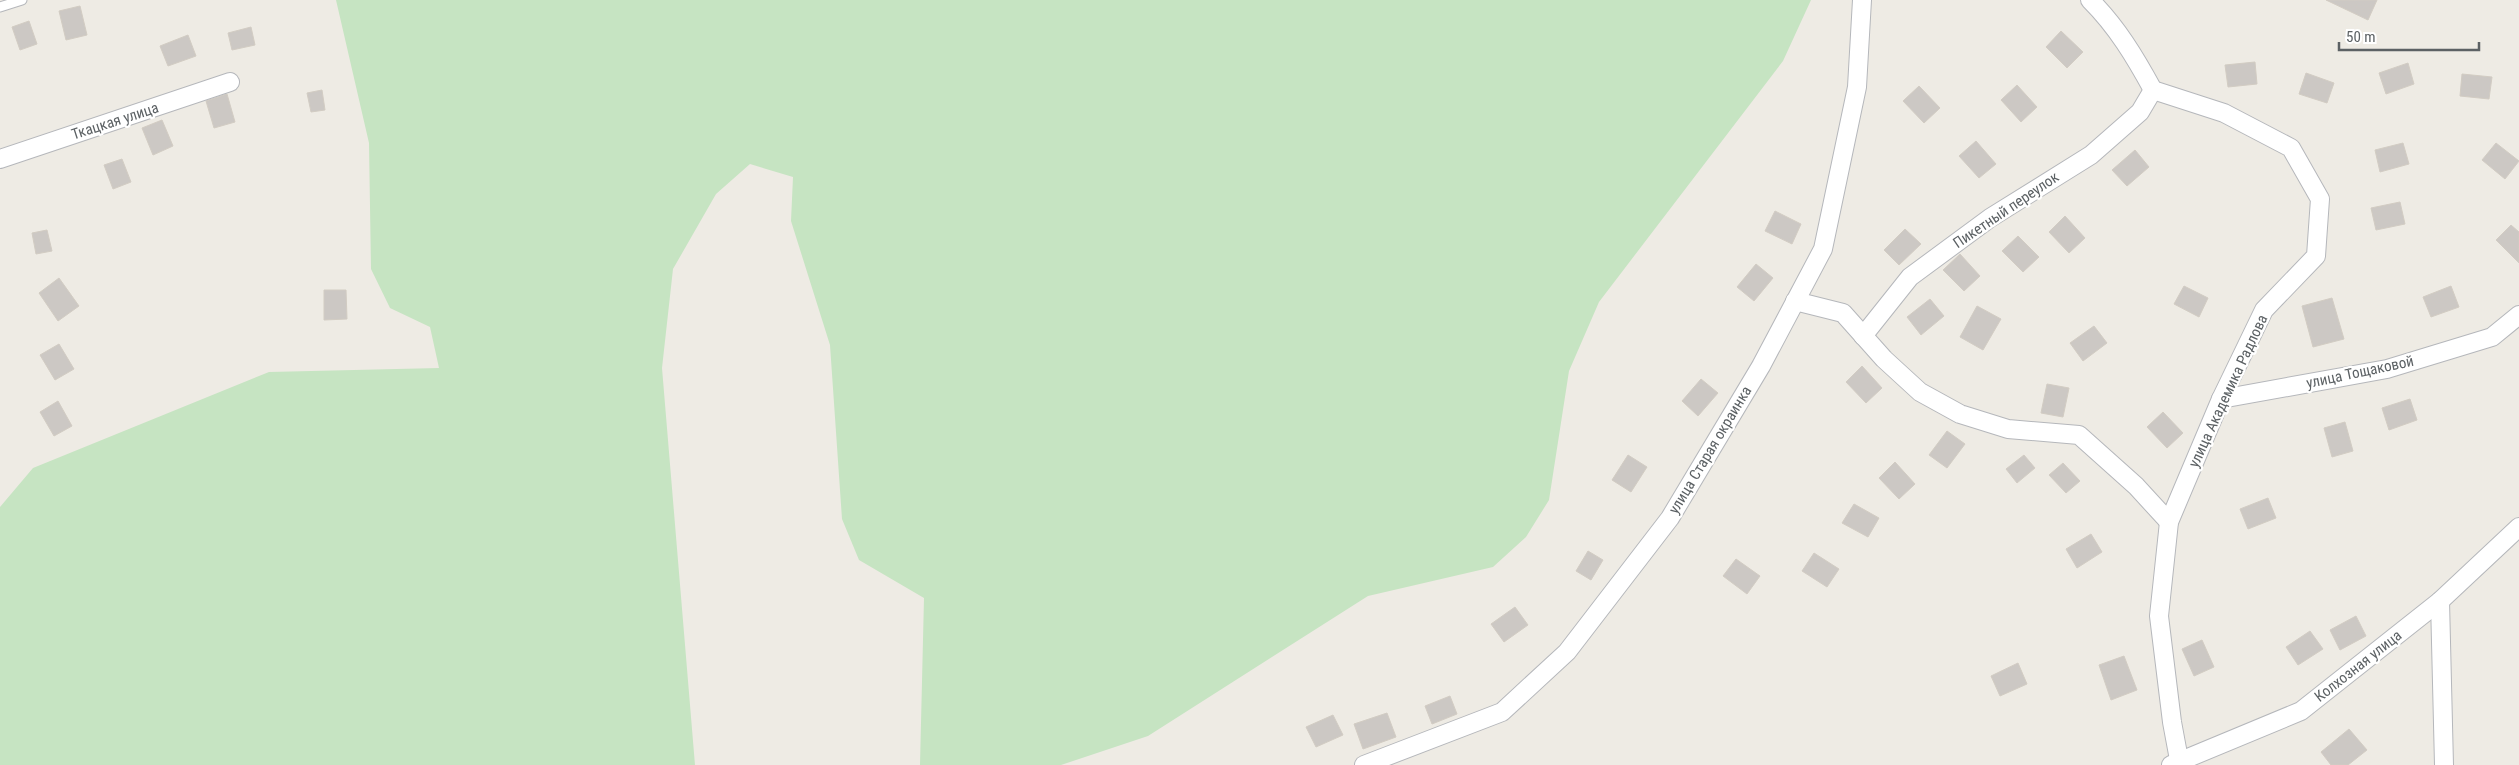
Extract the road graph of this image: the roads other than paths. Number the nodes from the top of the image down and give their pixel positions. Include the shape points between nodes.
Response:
1 (22, 0) edge
2 (1862, 0) edge
3 (2090, 0) edge
4 (0, 7) edge
5 (230, 82) dead end
6 (2153, 90) junction
7 (0, 159) edge
8 (1795, 300) junction
9 (2519, 315) edge
10 (1863, 336) junction
11 (2221, 399) junction
12 (2169, 522) junction
13 (2519, 527) edge
14 (2440, 602) junction
15 (2177, 764) edge
16 (1364, 765) edge
17 (2444, 765) edge

1 - 4 lane
2 - 8 street, улица Старая окраинка via 1858,87 1823,249
3 - 6 street via 2109,19 2130,49
5 - 7 street, Ткацкая улица
6 - 10 street, Пикетный переулок via 2140,112 2091,155 1990,218 1910,277
6 - 11 street, улица Академика Радлова via 2224,113 2291,148 2320,199 2316,256 2264,310
8 - 10 street via 1843,313
8 - 16 street, улица Старая окраинка via 1761,366 1670,518 1567,652 1502,712
9 - 11 street, улица Тощаковой via 2492,337 2387,369
10 - 12 street via 1920,392 1960,414 2008,429 2079,436 2136,486
11 - 12 street, улица Академика Радлова
12 - 15 street, улица Академика Радлова via 2158,616
13 - 14 street, Колхозная улица
14 - 15 street, Колхозная улица via 2301,711
14 - 17 street

